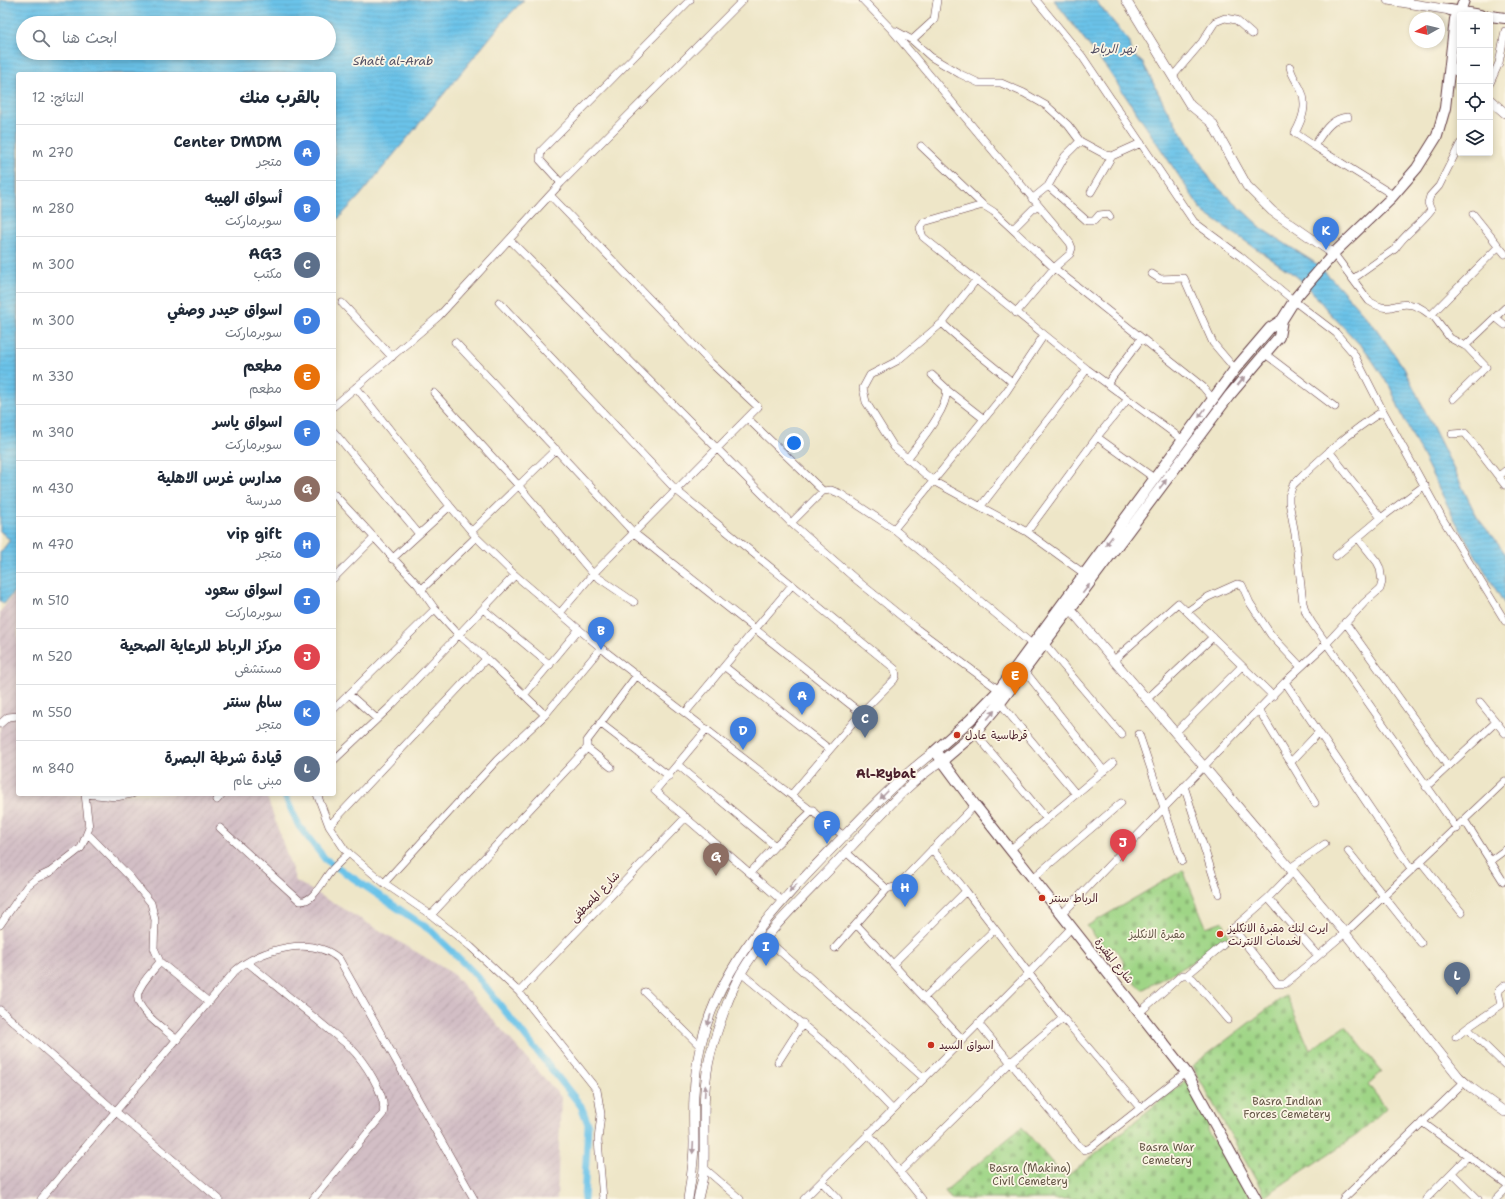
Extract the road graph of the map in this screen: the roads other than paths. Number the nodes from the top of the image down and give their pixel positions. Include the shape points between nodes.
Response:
1 (690, 0) edge
2 (743, 0) edge
3 (863, 0) edge
4 (937, 0) edge
5 (1036, 0) edge
6 (1126, 0) edge
7 (1388, 0) edge
8 (1464, 0) edge
9 (1454, 10) edge
10 (1464, 12) edge
11 (1493, 16) edge
12 (1505, 18) edge
13 (892, 30) junction
14 (1505, 31) edge
15 (1252, 34) dead end
16 (912, 40) junction
17 (1502, 64) edge
18 (1450, 65) junction
19 (1290, 67) dead end
20 (1457, 71) edge
21 (1173, 76) junction
22 (1493, 79) edge
23 (1493, 102) edge
24 (1505, 112) edge
25 (1348, 117) dead end
26 (1080, 141) junction
27 (1141, 143) junction
28 (921, 146) dead end
29 (1314, 146) junction
30 (1457, 150) edge
31 (1112, 156) junction
32 (561, 183) junction
33 (1048, 186) junction
34 (1091, 192) dead end
35 (1393, 195) junction
36 (551, 196) junction
37 (1034, 202) junction
38 (984, 205) junction
39 (1473, 214) dead end
40 (1110, 217) dead end
41 (1012, 229) junction
42 (510, 240) junction
43 (1498, 246) junction
44 (1505, 254) edge
45 (1332, 256) junction
46 (1054, 268) junction
47 (1152, 274) dead end
48 (1352, 279) junction
49 (976, 280) junction
50 (1295, 298) junction
51 (499, 302) dead end
52 (342, 303) dead end
53 (1505, 308) edge
54 (1016, 314) junction
55 (1432, 316) junction
56 (1495, 317) junction
57 (1282, 320) junction
58 (942, 323) junction
59 (1505, 325) edge
60 (1044, 335) junction
61 (1141, 339) junction
62 (455, 342) dead end
63 (1465, 346) junction
64 (1264, 353) junction
65 (392, 357) junction
66 (1087, 369) junction
67 (1235, 369) junction
68 (932, 375) dead end
69 (1012, 382) junction
70 (1107, 384) junction
71 (356, 387) junction
72 (947, 390) junction
73 (434, 393) dead end
74 (1212, 398) junction
75 (1128, 399) junction
76 (1453, 400) dead end
77 (336, 404) edge
78 (1335, 406) dead end
79 (1383, 412) junction
80 (747, 418) junction
81 (984, 419) junction
82 (336, 434) edge
83 (1452, 434) dead end
84 (1097, 437) junction
85 (1183, 440) junction
86 (556, 449) junction
87 (716, 449) junction
88 (1329, 451) junction
89 (907, 459) junction
90 (1505, 471) edge
91 (1499, 476) junction
92 (1154, 478) junction
93 (933, 481) junction
94 (518, 485) junction
95 (1425, 485) junction
96 (1505, 485) edge
97 (676, 490) junction
98 (823, 491) junction
99 (336, 496) edge
100 (450, 506) junction
101 (981, 506) junction
102 (1381, 518) junction
103 (792, 524) junction
104 (1125, 527) junction
105 (894, 529) junction
106 (1027, 532) junction
107 (634, 533) junction
108 (419, 534) junction
109 (474, 534) junction
110 (374, 538) junction
111 (1358, 538) junction
112 (1336, 556) dead end
113 (392, 558) junction
114 (593, 574) junction
115 (515, 575) junction
116 (1086, 575) junction
117 (336, 576) edge
118 (792, 585) junction
119 (421, 590) junction
120 (634, 602) dead end
121 (435, 609) junction
122 (483, 609) junction
123 (1071, 610) junction
124 (1188, 611) junction
125 (560, 613) junction
126 (1505, 621) edge
127 (1345, 622) junction
128 (579, 629) junction
129 (755, 630) junction
130 (458, 634) junction
131 (1213, 637) junction
132 (1044, 643) junction
133 (1327, 643) junction
134 (1033, 644) junction
135 (601, 648) junction
136 (486, 659) junction
137 (1114, 660) junction
138 (550, 665) junction
139 (1242, 666) junction
140 (725, 667) junction
141 (1301, 667) junction
142 (1024, 670) junction
143 (636, 675) junction
144 (1285, 682) junction
145 (999, 690) junction
146 (349, 694) junction
147 (524, 695) junction
148 (1273, 696) junction
149 (1147, 699) junction
150 (1480, 702) dead end
151 (1000, 703) junction
152 (336, 707) edge
153 (1259, 710) junction
154 (686, 712) junction
155 (861, 714) junction
156 (545, 715) junction
157 (16, 716) edge
158 (377, 720) junction
159 (1496, 722) junction
160 (0, 724) edge
161 (600, 724) junction
162 (707, 729) junction
163 (1176, 732) junction
164 (1319, 732) junction
165 (975, 733) junction
166 (1505, 733) edge
167 (1139, 734) dead end
168 (1122, 735) dead end
169 (587, 748) junction
170 (829, 749) junction
171 (934, 751) junction
172 (336, 758) edge
173 (942, 761) junction
174 (1291, 762) junction
175 (1113, 763) dead end
176 (678, 765) junction
177 (1448, 765) junction
178 (1204, 766) junction
179 (611, 767) dead end
180 (1104, 771) junction
181 (669, 776) junction
182 (1505, 781) edge
183 (1184, 786) junction
184 (1426, 786) junction
185 (792, 794) junction
186 (1076, 794) junction
187 (85, 796) edge
188 (100, 796) edge
189 (124, 796) edge
190 (318, 796) edge
191 (1121, 803) dead end
192 (1315, 803) dead end
193 (975, 805) junction
194 (1165, 806) junction
195 (813, 810) junction
196 (686, 818) junction
197 (1046, 818) junction
198 (1465, 821) junction
199 (329, 826) junction
200 (220, 828) dead end
201 (1457, 829) junction
202 (87, 832) junction
203 (844, 836) junction
204 (854, 844) junction
205 (1325, 844) dead end
206 (775, 846) junction
207 (932, 849) junction
208 (1011, 849) junction
209 (1348, 850) dead end
210 (1505, 850) edge
211 (846, 852) junction
212 (347, 854) junction
213 (1182, 861) dead end
214 (1490, 861) junction
215 (1421, 862) junction
216 (1292, 870) junction
217 (1412, 870) junction
218 (750, 873) junction
219 (1033, 878) junction
220 (1503, 881) dead end
221 (384, 883) junction
222 (886, 889) junction
223 (966, 891) junction
224 (1220, 894) dead end
225 (1384, 895) junction
226 (1268, 898) junction
227 (781, 900) junction
228 (1462, 913) dead end
229 (1062, 914) junction
230 (431, 915) junction
231 (856, 924) junction
232 (0, 925) edge
233 (1072, 927) junction
234 (996, 929) junction
235 (1345, 933) junction
236 (766, 939) junction
237 (1421, 943) dead end
238 (1223, 945) dead end
239 (835, 948) dead end
240 (1318, 956) junction
241 (160, 962) junction
242 (248, 963) junction
243 (893, 964) junction
244 (1029, 973) junction
245 (741, 974) junction
246 (1187, 975) junction
247 (1505, 985) edge
248 (519, 992) junction
249 (645, 992) dead end
250 (924, 998) junction
251 (209, 1002) junction
252 (715, 1002) junction
253 (727, 1008) junction
254 (0, 1010) edge
255 (1140, 1012) junction
256 (1063, 1018) junction
257 (1228, 1020) dead end
258 (978, 1023) junction
259 (804, 1024) junction
260 (1468, 1028) junction
261 (1456, 1037) dead end
262 (962, 1039) junction
263 (176, 1040) junction
264 (700, 1046) junction
265 (778, 1062) dead end
266 (1011, 1062) junction
267 (1505, 1065) edge
268 (1186, 1072) junction
269 (924, 1078) junction
270 (1464, 1082) junction
271 (1140, 1108) junction
272 (892, 1109) junction
273 (115, 1111) junction
274 (1505, 1112) edge
275 (1422, 1122) junction
276 (868, 1133) junction
277 (1468, 1156) junction
278 (704, 1168) junction
279 (900, 1172) junction
280 (1452, 1173) junction
281 (822, 1182) junction
282 (1505, 1183) edge
283 (1505, 1190) edge
284 (41, 1199) edge
285 (219, 1199) edge
286 (313, 1199) edge
287 (474, 1199) edge
288 (603, 1199) edge
289 (688, 1199) edge
290 (698, 1199) edge
291 (740, 1199) edge
292 (804, 1199) edge
293 (838, 1199) edge
294 (922, 1199) edge
295 (1256, 1199) edge
296 (1343, 1199) edge
297 (1426, 1199) edge
298 (1478, 1199) edge
299 (1496, 1199) edge

1 - 32 street via 541,151 540,160
2 - 32 street
3 - 13 street
4 - 16 street via 934,20
5 - 27 street via 1082,56
6 - 21 street
7 - 9 street
8 - 9 main road
9 - 10 main road
9 - 18 main road
11 - 12 main road
13 - 16 street
13 - 37 street
14 - 17 street
15 - 21 street via 1236,20 1225,18 1215,22 1202,42
16 - 26 street via 931,57 966,77 979,83 1001,83 1047,106 1068,125
17 - 22 street
18 - 20 street
18 - 35 main road via 1445,108 1437,136 1417,168
19 - 29 street via 1304,102 1302,120 1295,133
21 - 45 street via 1190,106 1212,123 1247,186 1272,211
23 - 24 street
25 - 29 street via 1332,122
26 - 31 street
26 - 33 street via 1065,156
27 - 31 street
27 - 50 street via 1194,222
28 - 38 street
29 - 35 street
30 - 48 street via 1439,186 1430,196 1430,210 1425,218 1395,249
31 - 34 street
32 - 36 street
33 - 37 street
33 - 40 street via 1087,221 1094,221 1099,215 1108,214
35 - 45 main road
36 - 42 street
36 - 80 street via 711,364 758,407
37 - 41 street
37 - 46 street via 1072,248 1070,254
38 - 41 street
38 - 49 street via 937,217 924,222 920,228 923,237
39 - 43 street
41 - 46 street
42 - 65 street via 439,316
42 - 87 street
43 - 44 street
43 - 55 street via 1433,312
45 - 48 street
45 - 50 main road
46 - 54 street
46 - 61 street
47 - 67 street via 1160,279 1184,278 1212,343
48 - 55 street via 1369,301 1377,306 1383,308 1411,304
49 - 54 street
49 - 58 street
50 - 57 main road
50 - 79 street via 1336,332 1350,349
51 - 97 street
52 - 65 street
53 - 56 street
54 - 60 street
55 - 63 street via 1450,338
56 - 59 street
56 - 63 street
57 - 64 main road via 1279,337
57 - 67 main road via 1270,328
58 - 69 street
58 - 89 street via 897,361 870,375 863,388 866,402 878,424 894,447
60 - 66 street
60 - 69 street
61 - 70 street
61 - 74 street via 1202,387
62 - 86 street
63 - 76 street via 1486,367
64 - 78 street
104 -> 64 main road
65 - 71 street
66 - 70 street
66 - 101 street
67 - 74 main road
68 - 72 street
69 - 81 street
70 - 75 street
71 - 77 street
71 - 100 street
72 - 81 street
72 - 89 street via 938,414
73 - 94 street
74 -> 85 main road
75 - 84 street
75 - 85 street
79 - 88 street
79 - 95 street
80 - 87 street
80 - 98 street
81 - 93 street
82 - 108 street
83 - 91 street via 1465,433
84 - 92 street
84 - 106 street
85 - 92 main road
86 - 94 street
86 - 107 street
87 - 97 street
87 - 103 street
88 - 102 street
88 - 133 street via 1293,486 1289,496 1306,613
89 - 93 street
90 - 91 street
91 - 96 street
92 - 104 main road
93 - 101 street
93 - 105 street
94 - 109 street
94 - 114 street
95 - 102 street
95 - 126 street via 1442,518
97 - 107 street
97 - 118 street
98 - 103 street
98 - 105 street via 831,490 841,494
99 - 110 street
100 - 108 street
100 - 109 street
101 - 106 street
102 - 111 street
103 - 145 street via 864,587
104 -> 116 main road
123 -> 104 main road
105 - 134 street
106 - 116 street
107 - 114 street
107 - 129 street
108 - 113 street
109 - 115 street
109 - 119 street
110 - 113 street
110 - 117 street
111 - 112 street
111 - 127 street via 1377,562 1382,585
113 - 119 street
114 - 120 street
114 - 125 street
115 - 122 street
115 - 125 street
116 - 134 main road
118 - 129 street
118 - 155 street via 896,671 894,680
119 - 121 street
121 - 130 street
121 - 146 street
122 - 130 street
122 - 138 street
123 - 132 main road
123 - 137 street
124 - 131 street
124 - 137 street via 1178,603 1174,605
124 - 141 street via 1237,584 1242,585 1250,603 1271,635
125 - 128 street
127 - 133 street
127 - 177 street
128 - 135 street
128 - 138 street
129 - 140 street
129 - 155 street
130 - 136 street
130 - 158 street
131 - 139 street
131 - 149 street
132 - 142 main road
132 - 168 street
133 - 141 street
133 - 184 street
134 - 145 main road
135 - 143 street
135 - 156 street
136 - 147 street
136 - 199 street
137 - 149 street
138 - 147 street
139 - 148 street
139 - 163 street
140 - 154 street
140 - 170 street
141 - 144 street
142 - 151 main road
142 - 180 street
143 - 154 street
143 - 161 street
144 - 148 street
144 - 164 street
145 - 171 main road via 970,720
146 - 152 street
146 - 158 street
147 - 156 street
148 - 153 street
149 - 163 street
150 - 159 street
165 -> 151 main road
151 - 186 street
153 - 174 street
153 - 178 street
154 - 162 street
155 - 170 street
156 - 221 street via 492,766
157 - 160 street via 8,717
158 - 172 street
159 - 166 street
159 - 177 street
161 - 169 street via 587,741
161 - 181 street
162 - 176 street
162 - 185 street
163 - 178 street
164 - 174 street
164 - 217 street
165 - 173 main road
165 - 197 street
167 - 194 street
169 - 179 street
169 - 230 street
170 - 185 street
171 - 173 main road, شارع المقبرة
171 -> 203 street via 902,777
173 - 193 main road, شارع المقبرة
173 - 204 street via 907,787
174 - 192 street
175 - 180 street
176 - 181 street
176 - 206 street
177 - 184 street
178 - 183 street
178 - 216 street
180 - 186 street
181 - 196 street via 655,791
182 - 198 street
183 - 194 street
183 - 224 street
184 - 201 street
185 - 195 street
186 - 197 street
187 - 202 street via 89,828
188 - 189 street
190 - 199 street
191 - 219 street
193 - 207 street
193 - 208 main road, شارع المقبرة
194 - 213 street
194 - 229 street
195 - 203 street
195 - 206 street
196 - 218 street
196 - 248 street, شارع المصطفى
197 - 208 street
198 - 201 street
198 - 214 street
199 - 212 street
200 - 212 street via 304,902
201 - 215 street
202 - 232 street via 81,848 27,886
202 - 241 street via 151,903 155,920 154,948
203 - 204 street
203 -> 227 street
204 - 211 street
205 - 216 street
206 - 218 street
207 - 222 street via 897,886
207 - 223 street
208 - 219 main road, شارع المقبرة
209 - 225 street
210 - 214 street
211 - 222 street
211 - 236 street
212 - 221 street
214 - 220 street
215 - 217 street
215 - 228 street
216 - 226 street
216 - 235 street
217 - 225 street
218 - 227 street
219 - 229 main road, شارع المقبرة
221 - 230 street
222 - 231 street
223 - 234 street
223 - 243 street
225 - 235 street
225 - 237 street
226 - 240 street
226 - 240 street via 1231,930 1276,984 1284,984
227 - 252 street via 743,950
229 - 233 main road, شارع المقبرة
230 - 248 street via 471,947
231 - 239 street
231 - 243 street
233 - 244 street
233 - 255 main road, شارع المقبرة
234 - 244 street
234 - 250 street
235 - 240 street
235 - 270 street
236 - 245 street
236 - 269 street
238 - 246 street
241 - 251 street
241 - 263 street via 140,989 137,999 141,1009
242 - 251 street via 235,971
242 - 286 street via 350,1047 382,1094 383,1114
242 - 287 street via 294,946 312,946 325,950 339,959
243 - 250 street
244 - 256 street
244 - 258 street
245 - 253 street
245 - 259 street
246 - 255 street via 1182,975
246 - 257 street
247 - 260 street via 1498,991 1501,1005
248 - 288 street via 597,1090 601,1114 598,1140
249 - 264 street
250 - 262 street
251 - 263 street
252 - 253 street
252 -> 264 street
278 -> 253 street via 705,1084 711,1052
254 - 273 street
255 - 268 main road, شارع المقبرة
256 - 266 street
256 - 271 street
258 - 262 street
258 - 266 street
259 - 265 street
259 - 272 street via 844,1059
260 - 261 street
260 - 267 street
262 - 269 street
263 - 273 street
264 -> 289 street via 693,1096 694,1142
266 - 271 street via 1084,1150
266 - 279 street
268 - 271 street
268 - 295 main road, شارع المقبرة
269 - 272 street
270 - 274 street
270 - 275 street
272 - 276 street
273 - 284 street
273 - 285 street
275 - 277 street
275 - 296 street
276 - 279 street
276 - 281 street
277 - 280 street
277 - 282 street
278 - 290 street
278 - 291 street
279 - 294 street
280 - 297 street
280 - 298 street
281 - 292 street
281 - 293 street
283 - 299 street

